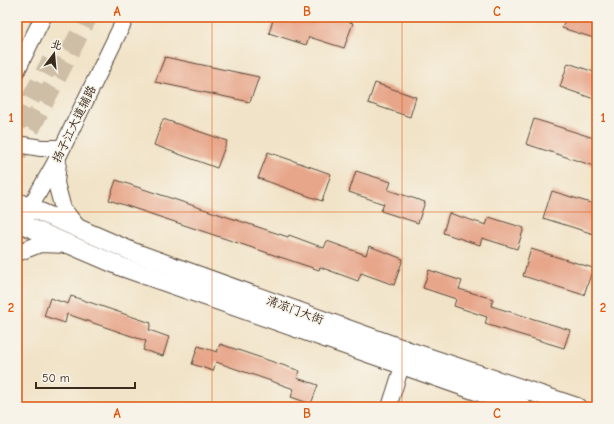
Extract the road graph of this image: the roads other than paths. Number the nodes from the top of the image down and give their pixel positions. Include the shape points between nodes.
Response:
1 (43, 17) edge
2 (126, 17) edge
3 (17, 70) edge
4 (17, 144) edge
5 (61, 151) junction
6 (23, 205) edge
7 (18, 225) edge
8 (80, 230) junction
9 (70, 245) junction
10 (124, 248) junction
11 (17, 253) edge
12 (117, 265) junction
13 (404, 358) junction
14 (389, 407) edge
15 (522, 407) edge
16 (577, 407) edge

1 - 3 main road
2 - 5 main road, 扬子江大道辅路
4 - 5 main road
5 - 6 main road, 扬子江大道辅路
5 - 8 main road via 56,183 63,209
6 - 7 main road, 扬子江大道辅路
6 - 8 main road, 清凉门大街
7 - 9 main road, 清凉门大街
8 - 10 main road, 清凉门大街
9 - 11 main road via 40,244
9 - 12 main road, 清凉门大街
10 - 12 main road
10 - 13 main road, 清凉门大街
12 - 13 main road, 清凉门大街
13 - 14 street
13 - 15 main road, 清凉门大街
13 - 16 main road, 清凉门大街

